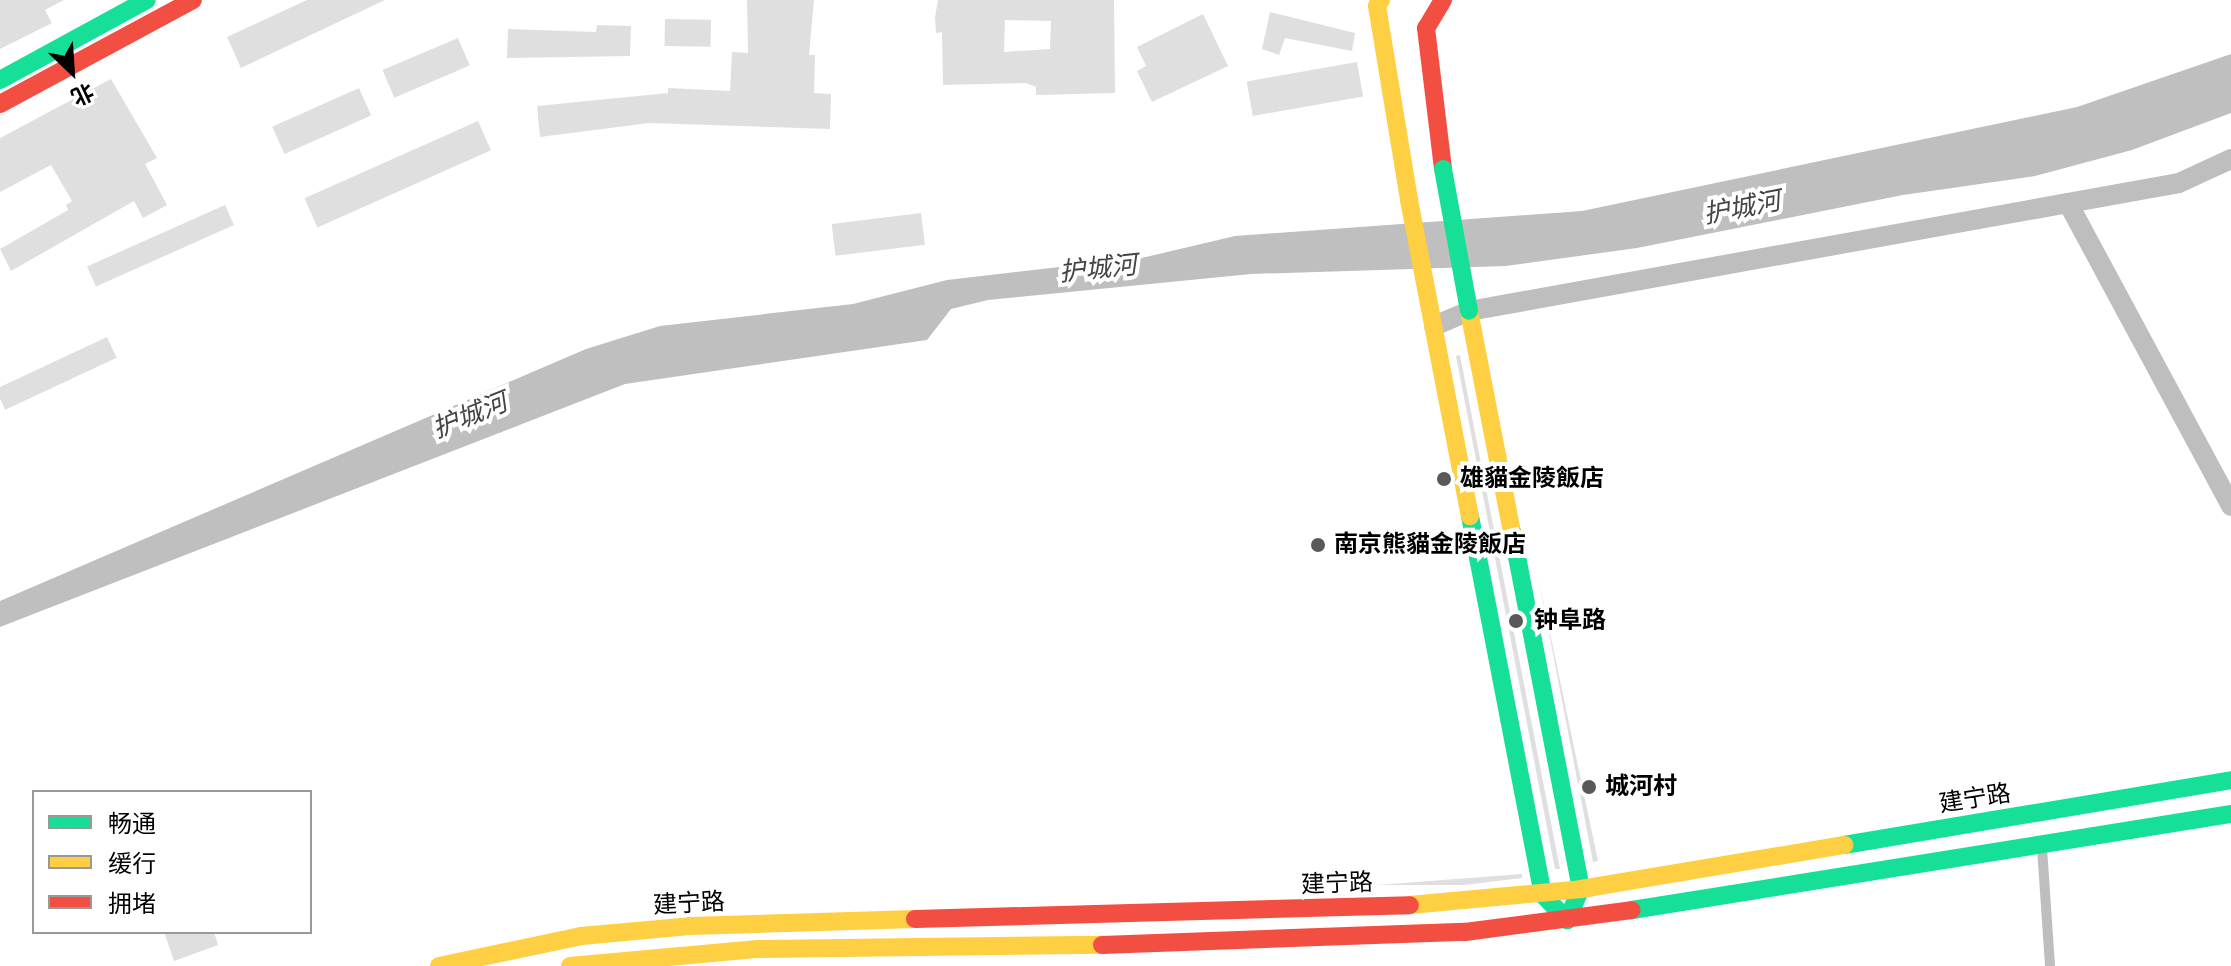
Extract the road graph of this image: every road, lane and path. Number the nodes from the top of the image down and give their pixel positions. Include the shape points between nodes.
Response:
1 (146, 0) edge
2 (193, 0) edge
3 (1356, 0) edge
4 (1397, 0) edge
5 (1416, 0) edge
6 (1443, 0) edge
7 (1379, 3) edge
8 (157, 20) junction
9 (1426, 28) junction
10 (0, 80) edge
11 (0, 104) edge
12 (2231, 159) edge
13 (2068, 203) junction
14 (1469, 311) junction
15 (1434, 326) junction
16 (2231, 506) edge
17 (2231, 780) edge
18 (2231, 814) edge
19 (2042, 846) junction
20 (1581, 889) junction
21 (1543, 895) junction
22 (1567, 920) junction
23 (439, 966) edge
24 (570, 966) edge
25 (2050, 966) edge

1 - 8 street
1 - 10 main road
2 - 8 main road
3 - 7 main road
4 - 7 main road
5 - 9 main road
6 - 9 main road
7 - 15 main road
8 - 11 main road
9 - 14 main road, bridge via 1443,169
12 - 13 street via 2179,183
13 - 14 street
13 - 16 street
14 - 15 street
14 - 20 main road
15 - 21 main road
17 - 20 main road, 建宁路
18 - 19 main road, 建宁路
19 - 22 main road, 建宁路
19 - 25 lane
20 - 21 main road, 建宁路
20 - 22 main road
21 - 22 main road
21 - 23 main road, 建宁路 via 1465,903 690,926 581,936
22 - 24 main road, 建宁路 via 1308,941 758,949

